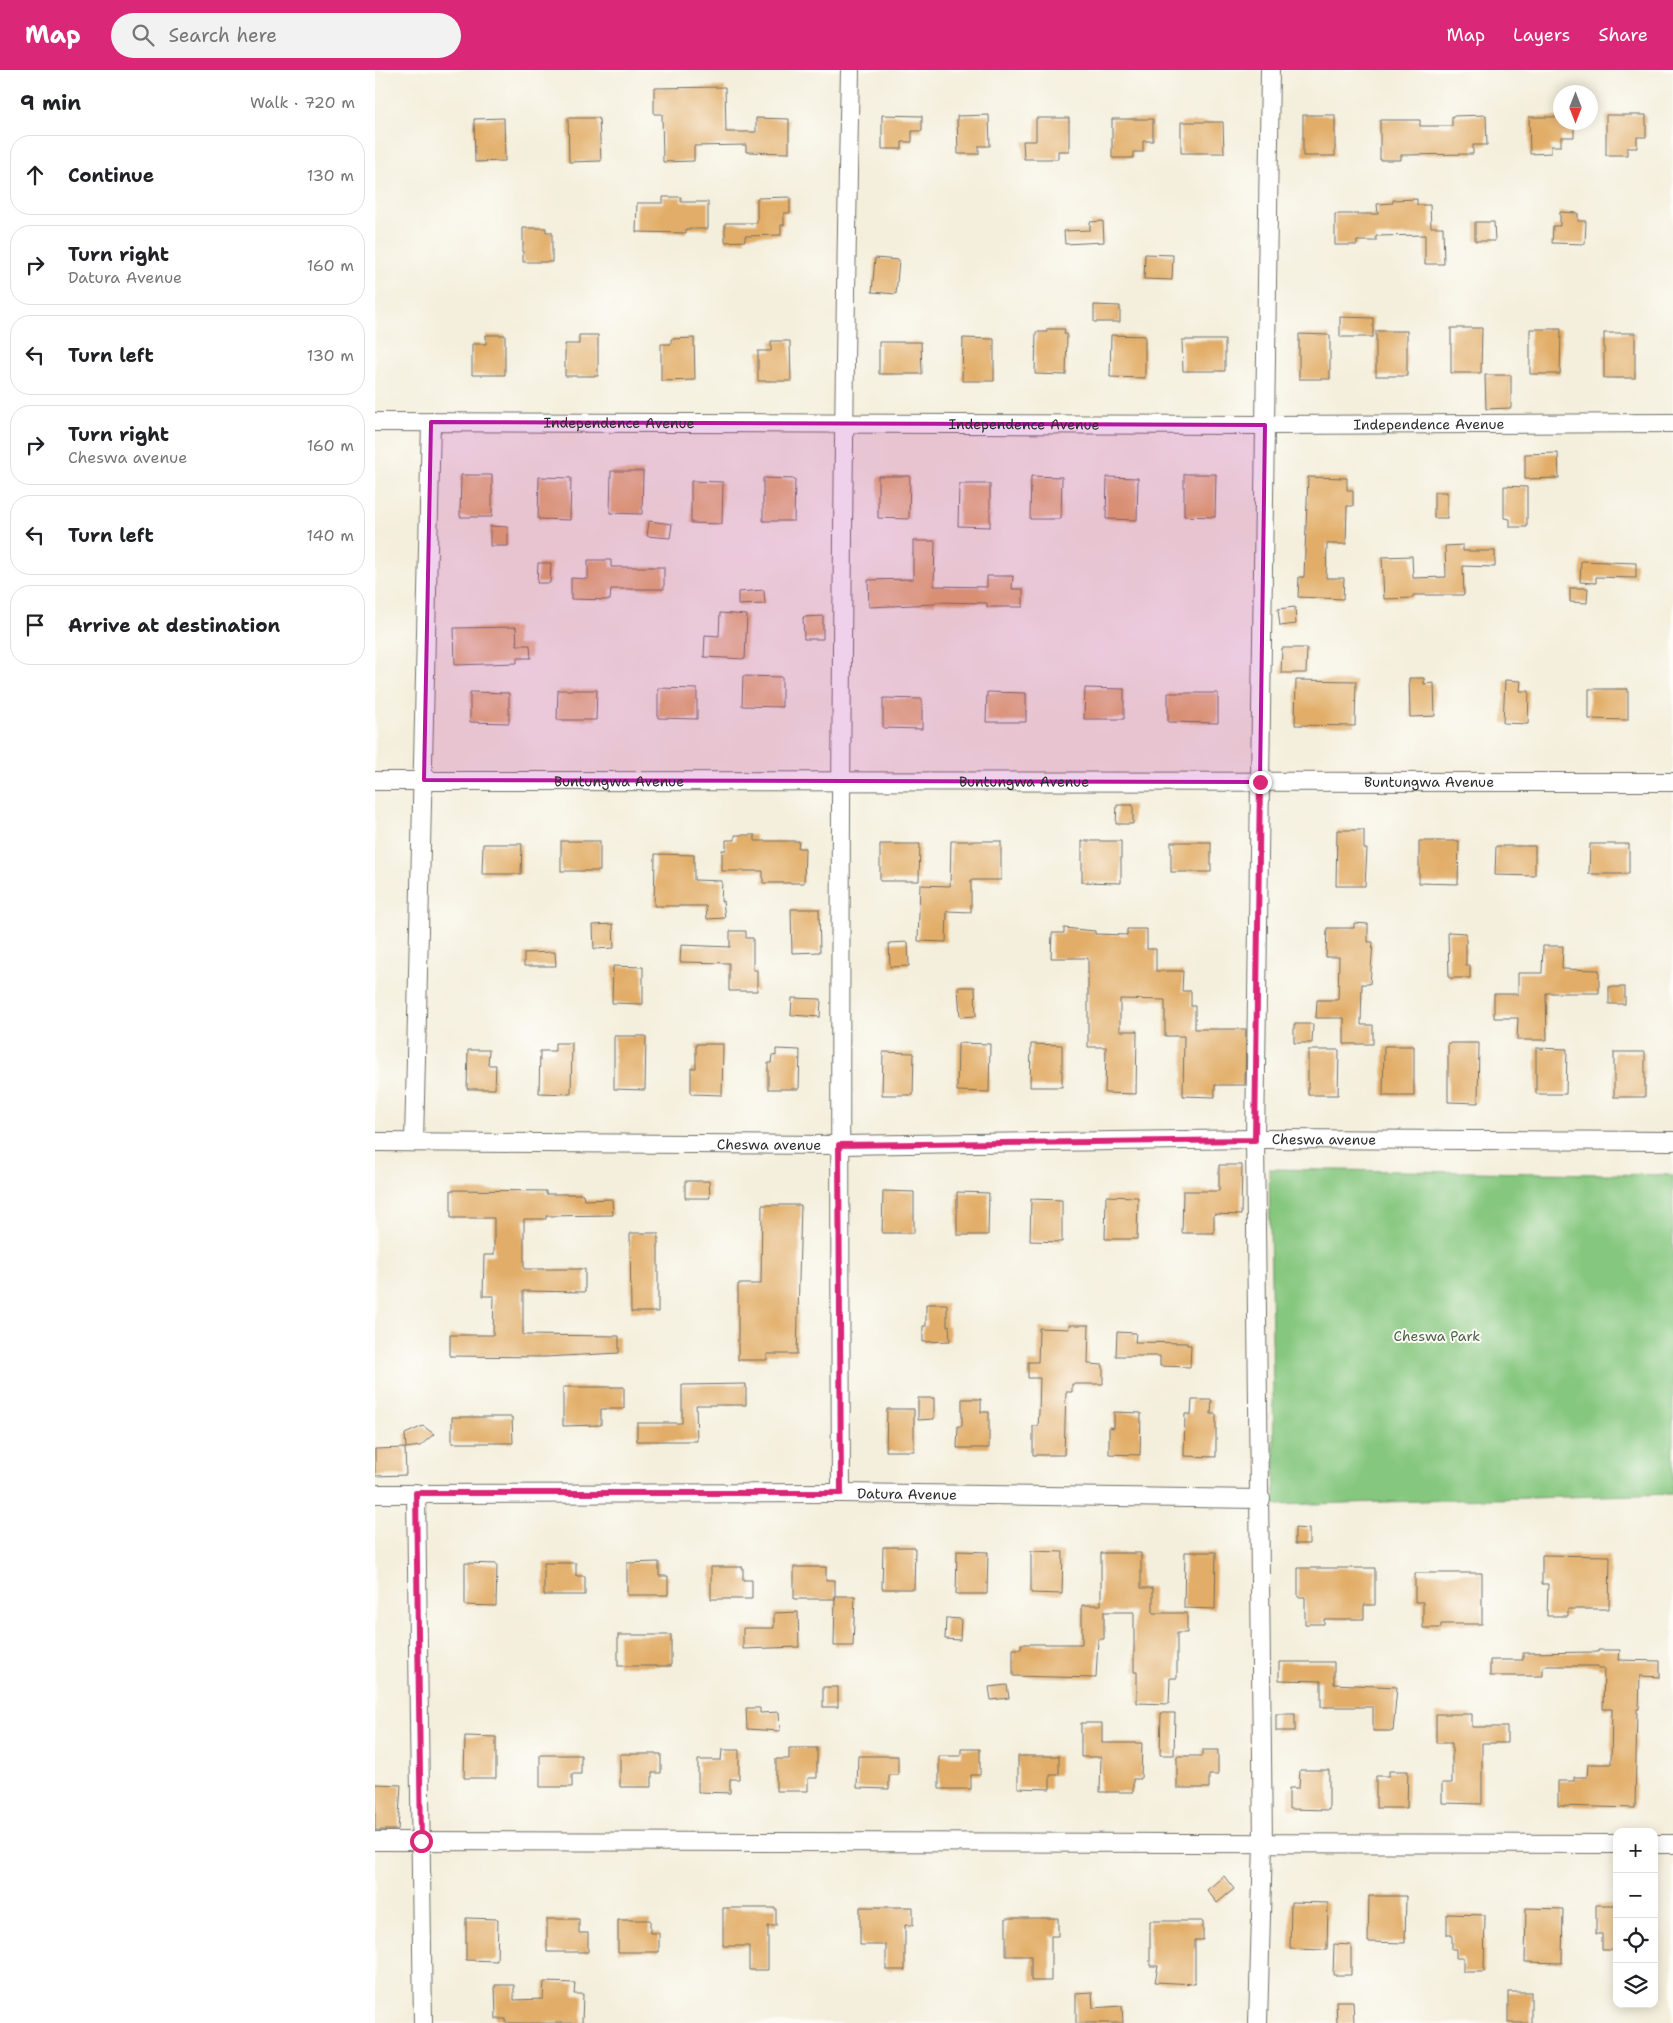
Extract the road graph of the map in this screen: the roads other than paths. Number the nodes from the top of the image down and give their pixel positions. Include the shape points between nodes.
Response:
1 (850, 70) edge
2 (1270, 70) edge
3 (375, 422) edge
4 (431, 422) junction
5 (843, 423) junction
6 (1673, 423) edge
7 (1265, 425) junction
8 (424, 780) junction
9 (841, 780) junction
10 (375, 781) edge
11 (1260, 782) junction
12 (1673, 782) edge
13 (1255, 1140) junction
14 (1673, 1140) edge
15 (375, 1142) edge
16 (414, 1142) junction
17 (839, 1145) junction
18 (416, 1493) junction
19 (841, 1493) junction
20 (375, 1494) edge
21 (1261, 1498) junction
22 (375, 1841) edge
23 (421, 1841) junction
24 (1263, 1844) junction
25 (1613, 1844) edge
26 (1658, 1844) edge
27 (1673, 1844) edge
28 (423, 2023) edge
29 (1258, 2023) edge

1 - 5 street
2 - 7 street
3 - 4 street, Independence Avenue
4 - 5 street, Independence Avenue
4 - 8 street
5 - 7 street, Independence Avenue
5 - 9 street
6 - 7 street, Independence Avenue
7 - 11 street
8 - 9 street, Buntungwa Avenue
8 - 10 street, Buntungwa Avenue
8 - 16 street
9 - 11 street, Buntungwa Avenue
9 - 17 street
11 - 12 street, Buntungwa Avenue
11 - 13 street
13 - 14 street, Cheswa avenue
13 - 17 street, Cheswa avenue
13 - 21 street
15 - 16 street, Cheswa avenue
16 - 17 street, Cheswa avenue
17 - 19 street
18 - 19 street, Datura Avenue
18 - 20 street, Datura Avenue
18 - 23 street
19 - 21 street, Datura Avenue
21 - 24 street
22 - 23 street
23 - 24 street
23 - 28 street
24 - 25 street
24 - 29 street
26 - 27 street

